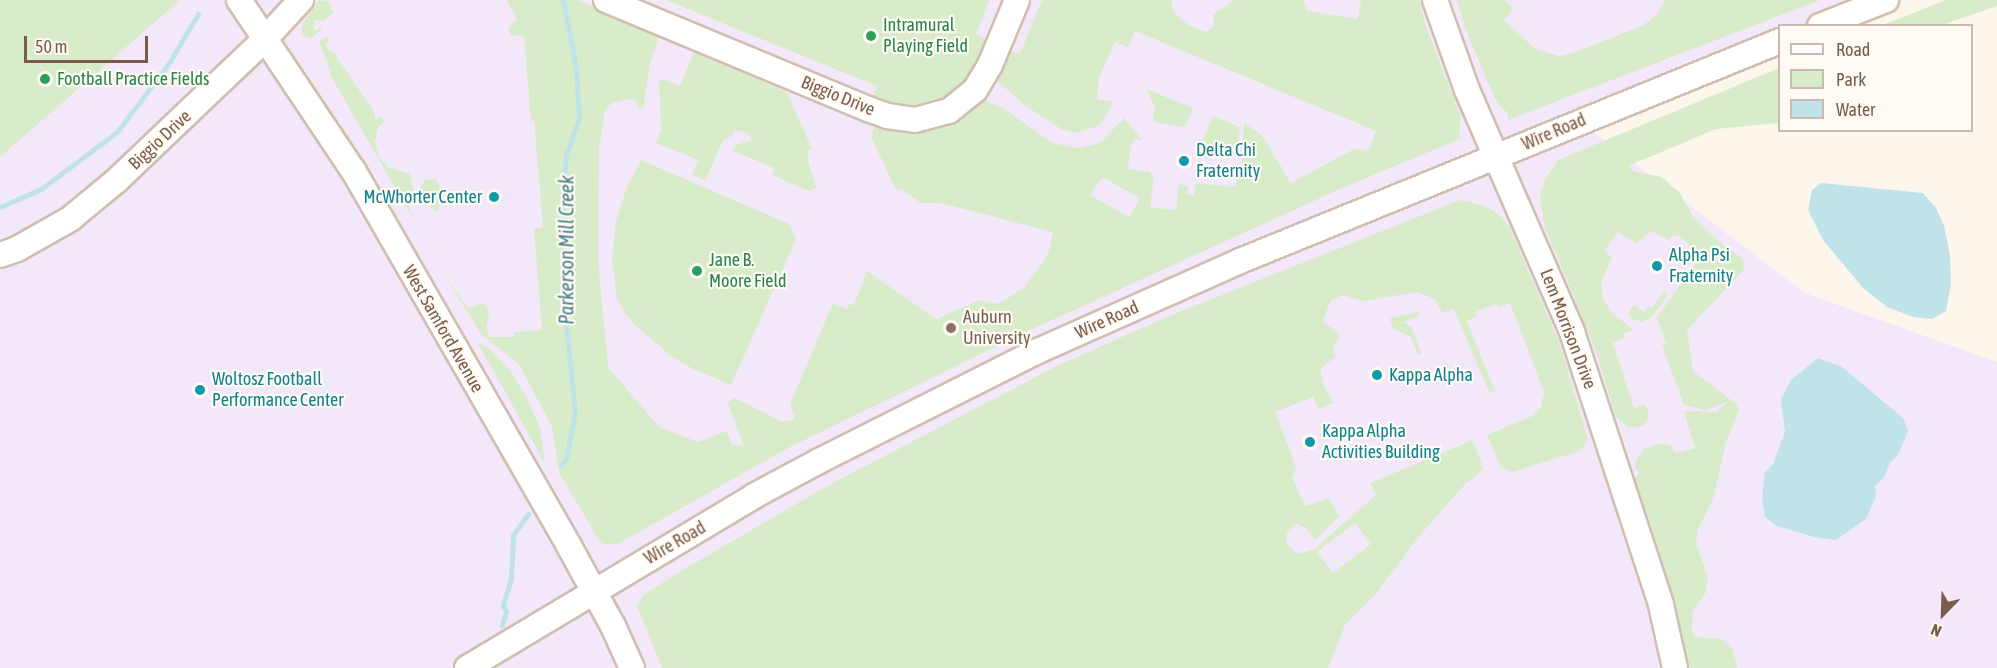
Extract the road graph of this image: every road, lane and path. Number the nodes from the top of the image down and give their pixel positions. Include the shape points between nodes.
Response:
1 (239, 0) edge
2 (302, 0) edge
3 (606, 0) edge
4 (1017, 0) edge
5 (1435, 0) edge
6 (1886, 0) edge
7 (1825, 24) edge
8 (266, 38) junction
9 (1778, 41) edge
10 (1496, 156) junction
11 (0, 255) edge
12 (594, 592) junction
13 (467, 668) edge
14 (632, 668) edge
15 (1676, 668) edge

1 - 8 street, West Samford Avenue
2 - 8 street, Biggio Drive
3 - 4 street, Biggio Drive via 868,109 915,120 949,111 975,90
5 - 10 street, Lem Morrison Drive
6 - 7 street
8 - 11 street, Biggio Drive via 116,181 70,219
8 - 12 street, West Samford Avenue via 353,170
9 - 10 street, Wire Road
10 - 12 street, Wire Road via 1240,261 1038,351 819,461
10 - 15 street, Lem Morrison Drive via 1572,332 1661,606
12 - 13 street, Wire Road
12 - 14 street, West Samford Avenue

